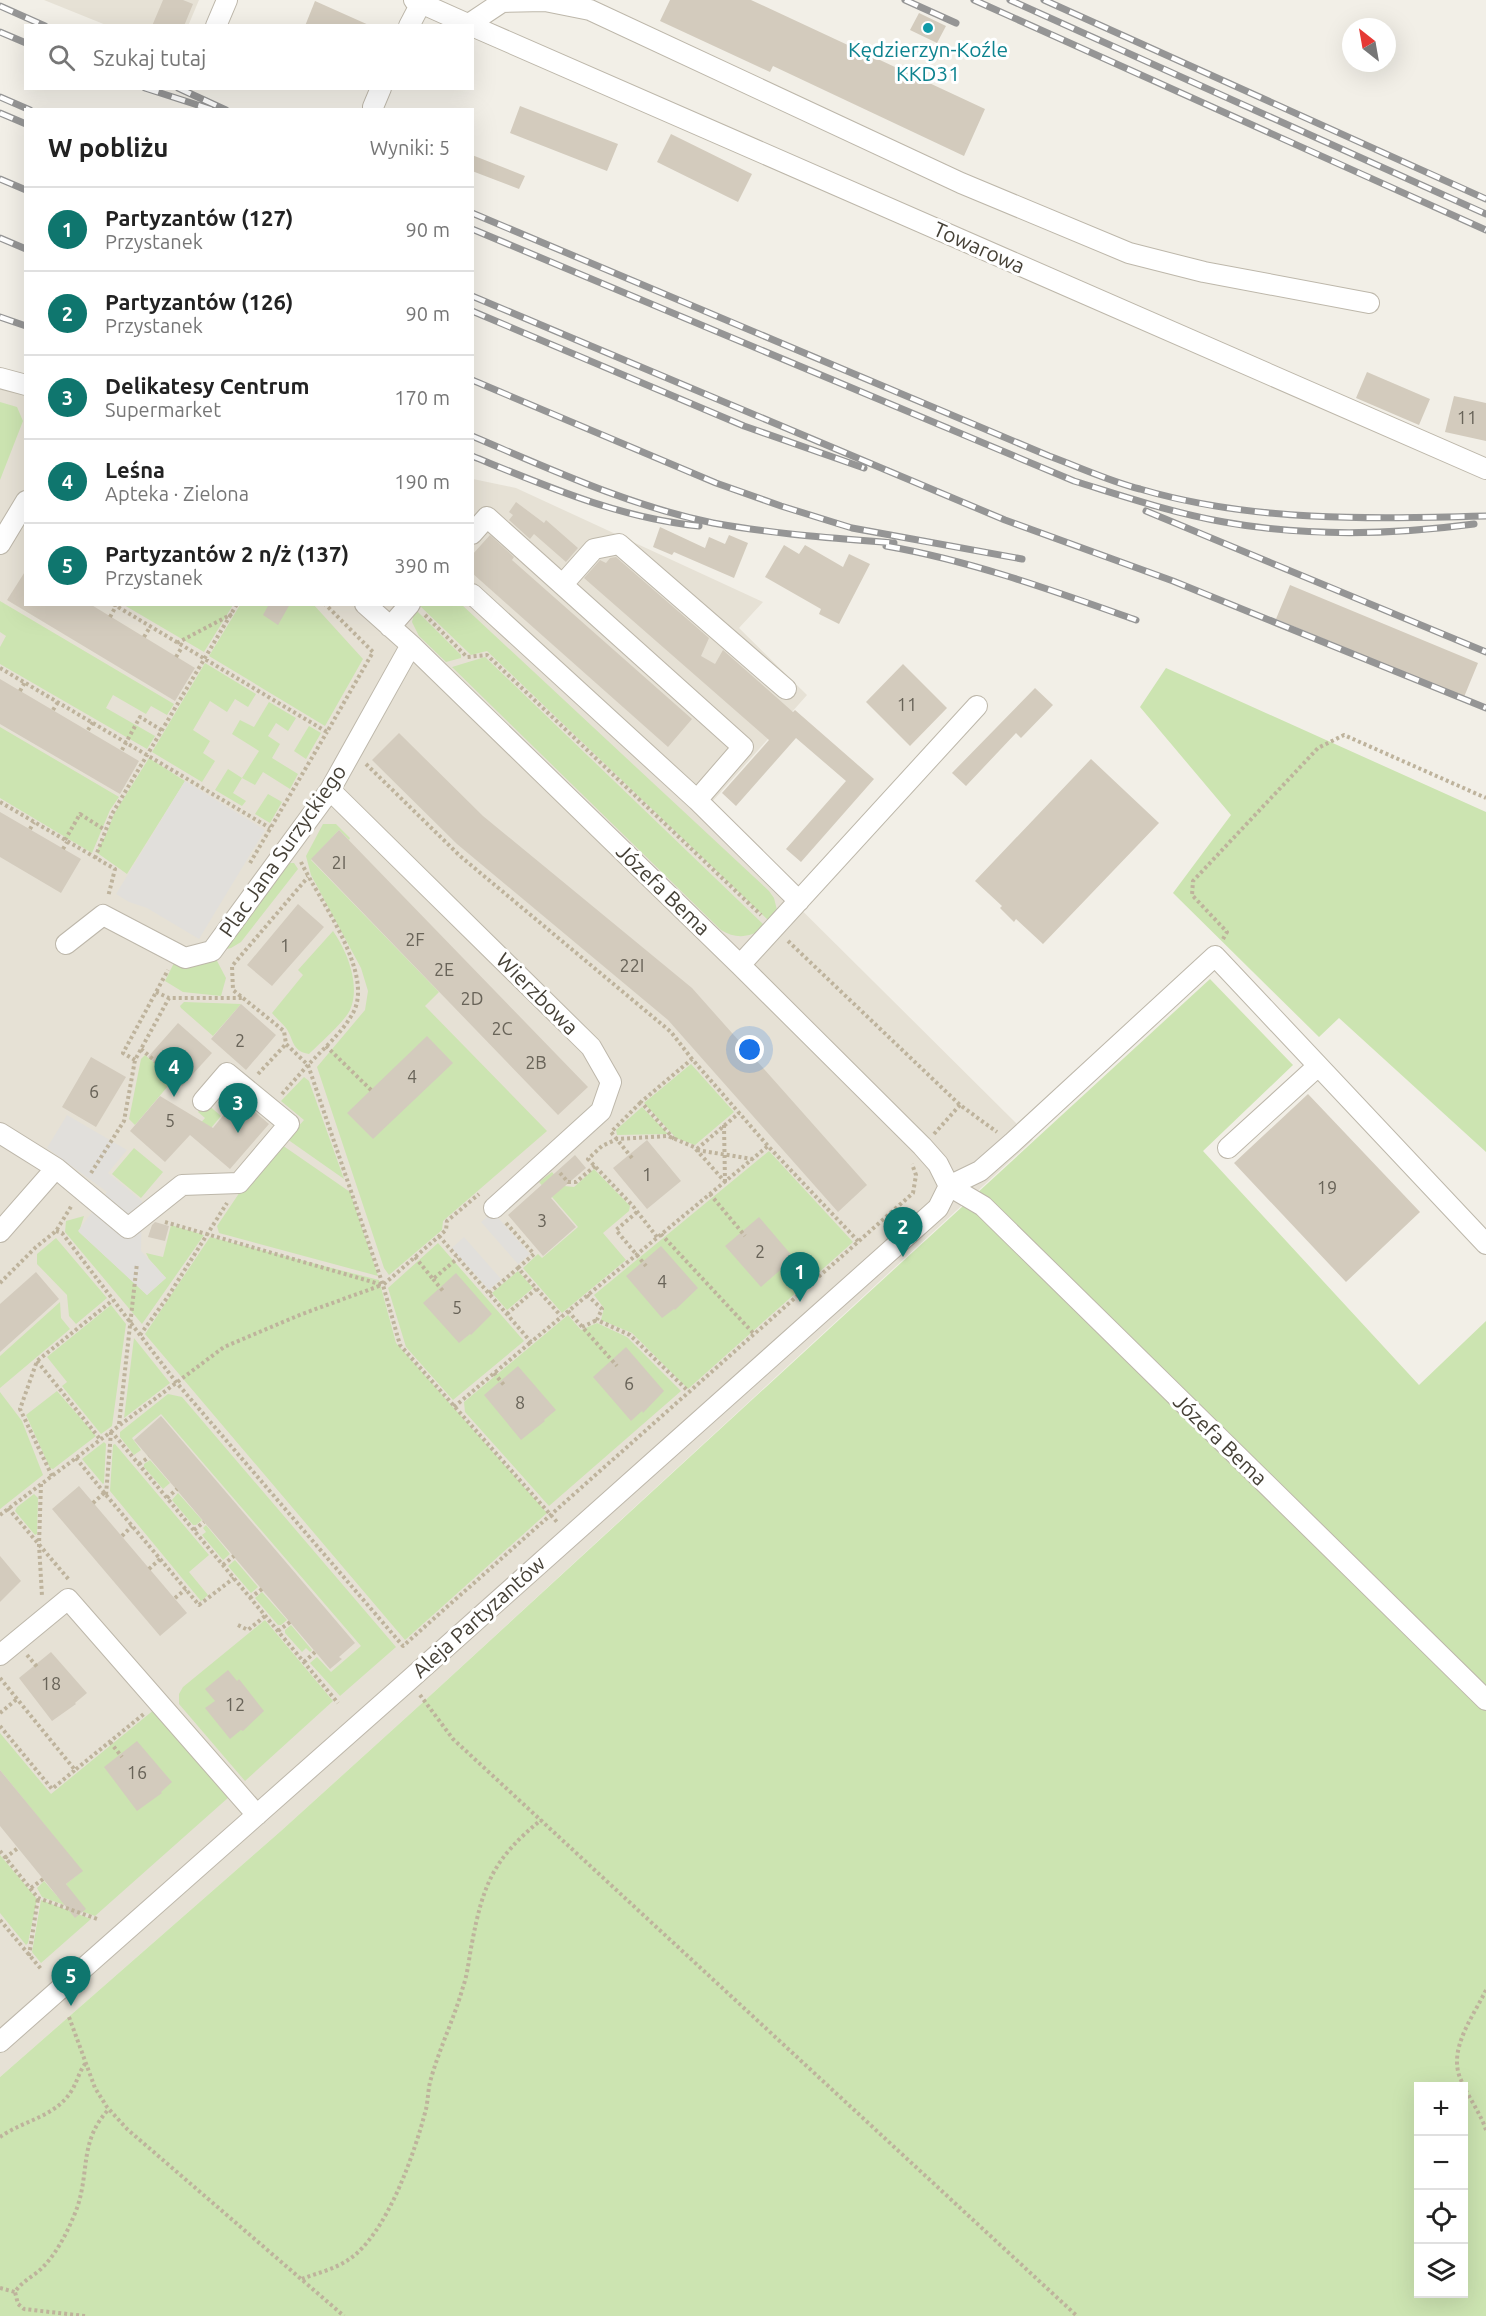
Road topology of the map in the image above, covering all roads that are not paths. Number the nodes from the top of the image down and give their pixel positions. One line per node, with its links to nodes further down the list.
1 (227, 0): 3 (street)
2 (418, 2): 4 (street); 5 (street, Towarowa)
3 (217, 24)
4 (410, 24)
5 (469, 24)
6 (472, 24): 10 (street)
7 (474, 26): 13 (street, Towarowa)
8 (380, 90): 9 (street)
9 (373, 107)
10 (1369, 303)
11 (0, 378): 12 (street)
12 (24, 384)
13 (1486, 470)
14 (24, 504): 16 (street)
15 (474, 532): 17 (street)
16 (0, 544)
17 (563, 584): 23 (street); 26 (street)
18 (474, 596): 26 (street)
19 (367, 606): 21 (street, Józefa Bema)
20 (413, 606): 21 (street)
21 (390, 627): 22 (street, Józefa Bema)
22 (411, 645): 25 (street, Plac Jana Surzyckiego); 29 (street, Józefa Bema)
23 (786, 688)
24 (977, 706): 27 (street)
25 (330, 790): 28 (street, Plac Jana Surzyckiego); 36 (street, Wierzbowa)
26 (697, 800): 27 (street)
27 (799, 901): 29 (street)
28 (66, 944)
29 (740, 965): 35 (street, Józefa Bema)
30 (1318, 1066): 33 (street); 35 (street); 38 (street)
31 (203, 1101): 34 (street)
32 (0, 1132): 34 (street)
33 (1228, 1148)
34 (56, 1168): 37 (street)
35 (949, 1186): 40 (street, Józefa Bema); 41 (street, Aleja Partyzantów)
36 (497, 1212)
37 (0, 1232)
38 (1486, 1244)
39 (0, 1655): 41 (street)
40 (1486, 1700)
41 (257, 1815): 42 (street, Aleja Partyzantów)
42 (0, 2042)

